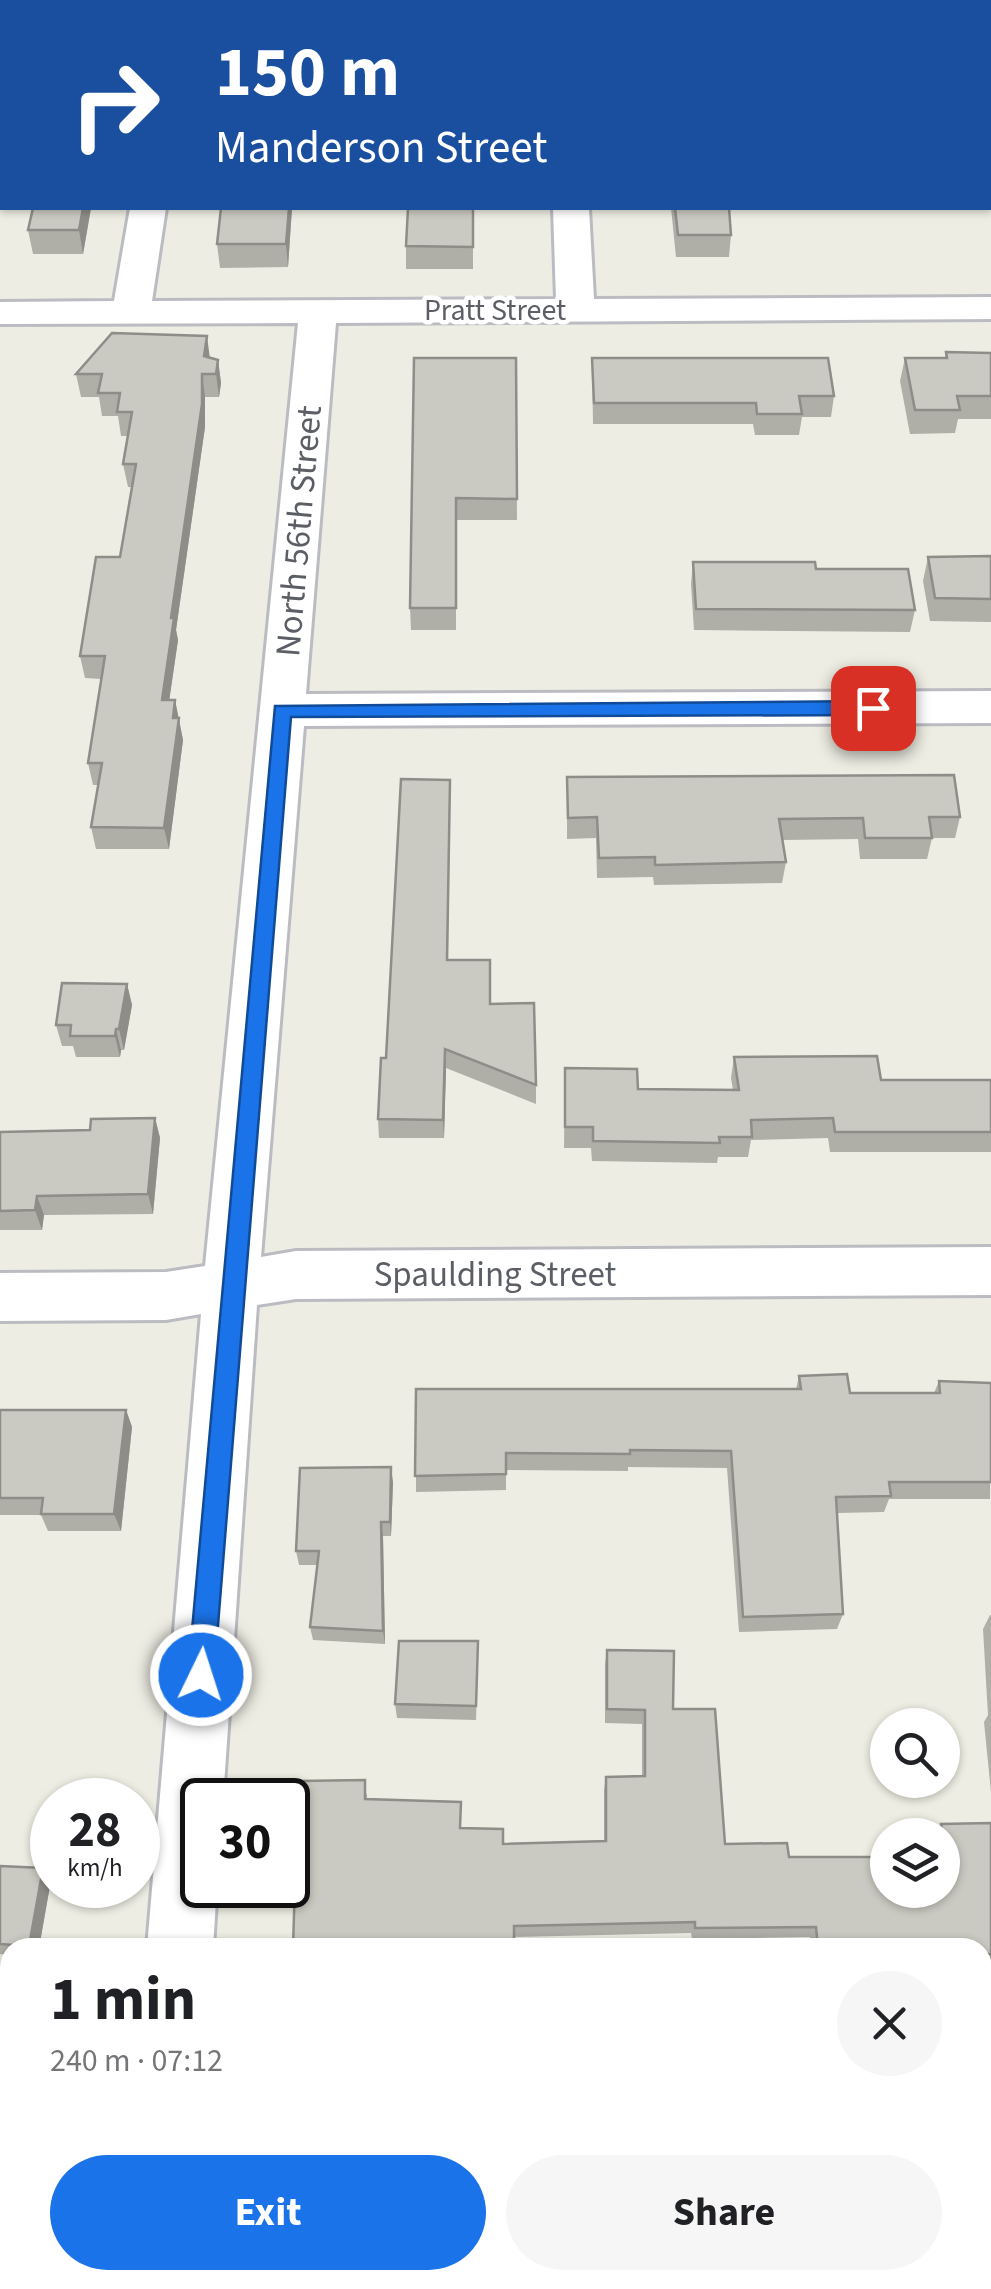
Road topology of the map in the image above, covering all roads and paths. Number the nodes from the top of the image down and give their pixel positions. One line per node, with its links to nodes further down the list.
1 (148, 210): 6 (street)
2 (572, 210): 4 (street)
3 (991, 308): 4 (street, Pratt Street)
4 (575, 310): 5 (street, Pratt Street)
5 (318, 311): 6 (street, Pratt Street); 9 (street, North 56th Street)
6 (131, 312): 7 (street, Pratt Street)
7 (0, 313)
8 (991, 707): 9 (street)
9 (282, 710): 11 (street, North 56th Street)
10 (991, 1270): 11 (street, Spaulding Street)
11 (231, 1285): 12 (street, Spaulding Street); 13 (street, North 56th Street)
12 (0, 1298)
13 (181, 1938)

